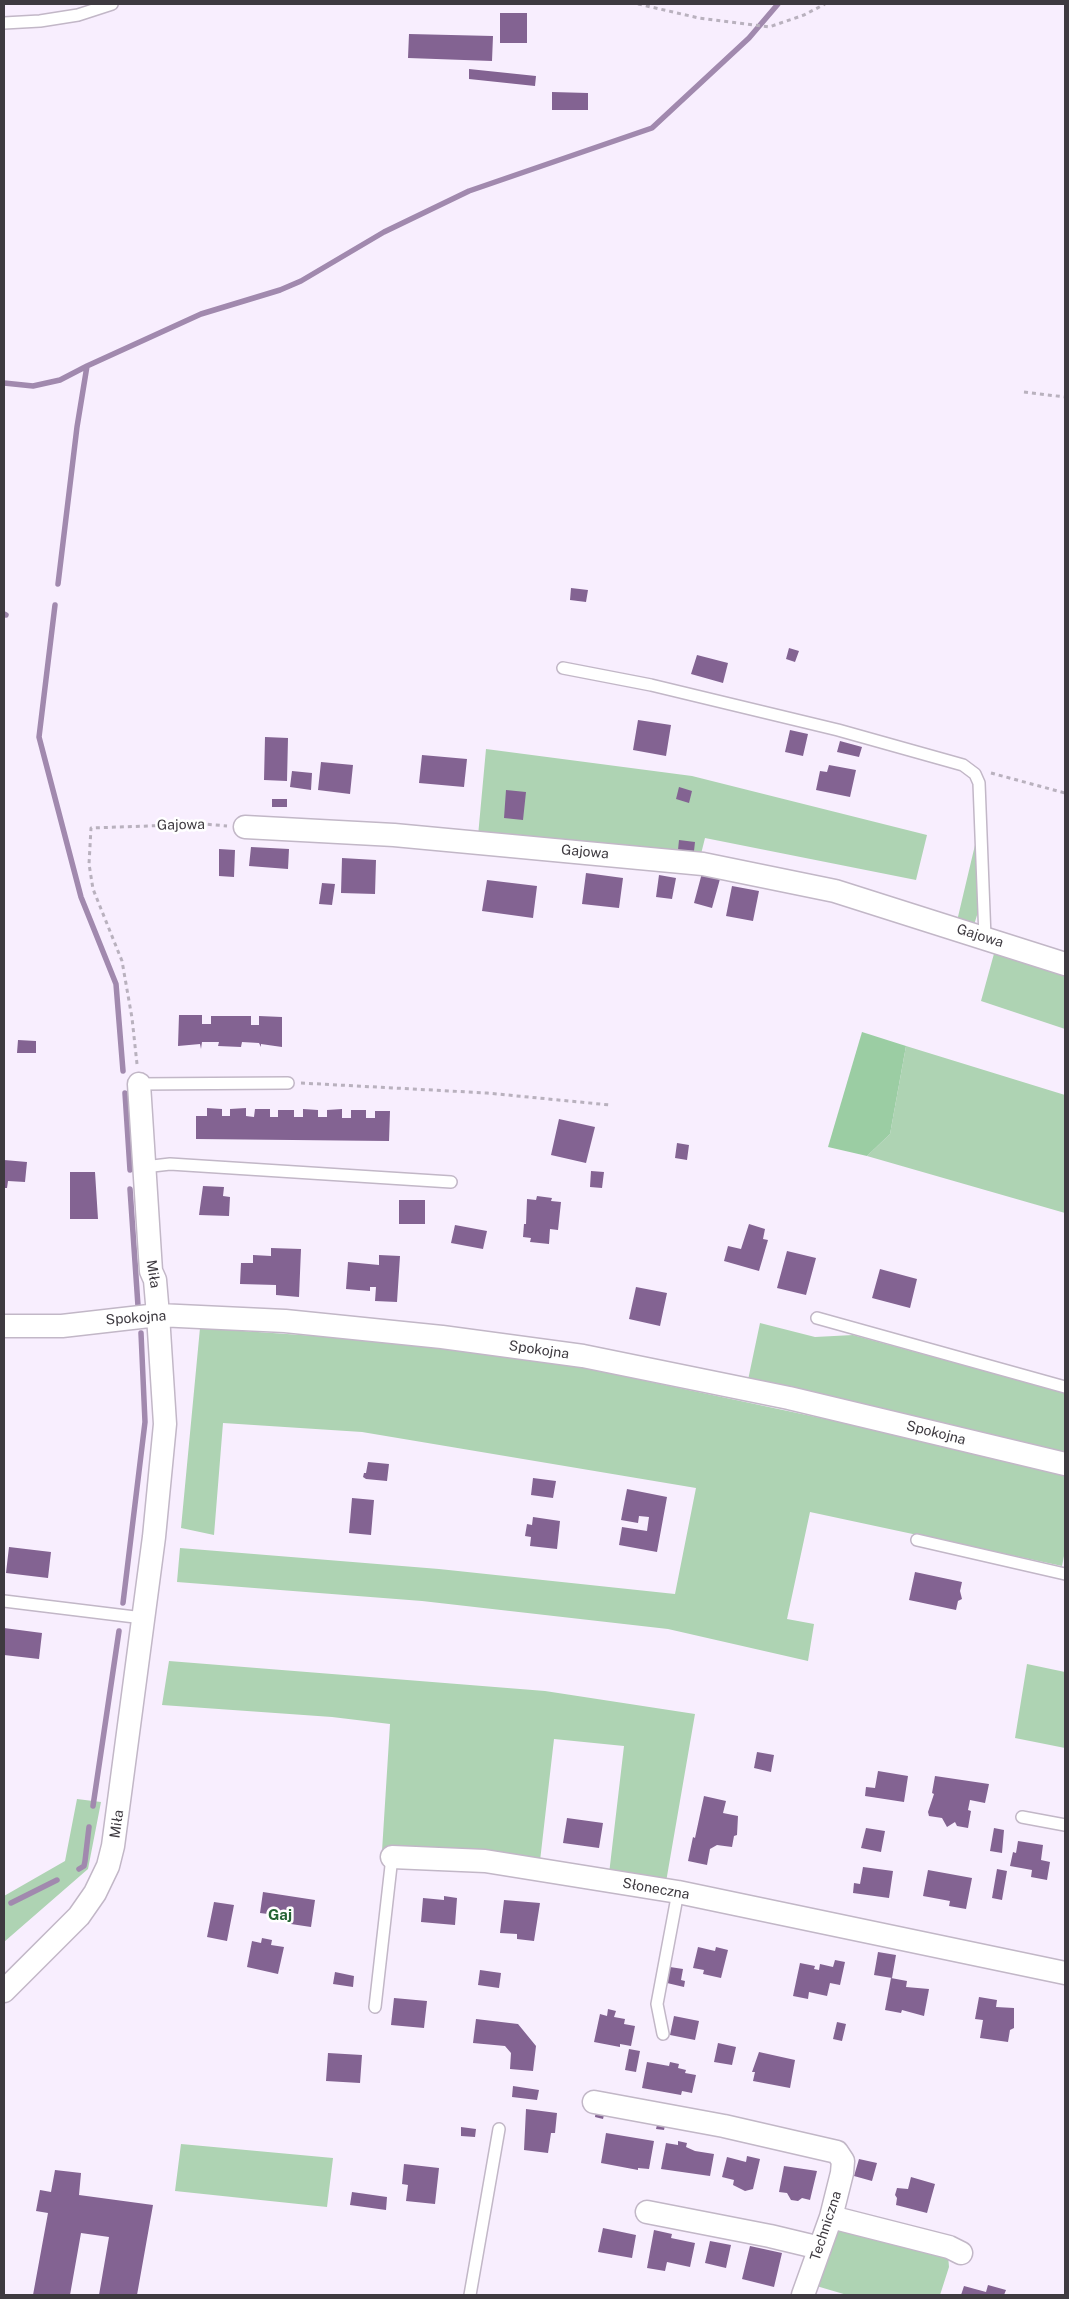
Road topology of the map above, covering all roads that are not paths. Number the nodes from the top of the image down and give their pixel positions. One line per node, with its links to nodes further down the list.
1 (112, 4): 2 (lane)
2 (4, 23)
3 (564, 668): 5 (lane)
4 (245, 827): 5 (street, Gajowa)
5 (985, 938): 6 (street, Gajowa)
6 (1065, 964)
7 (288, 1083): 8 (lane)
8 (139, 1084): 9 (street, Miła)
9 (144, 1167): 10 (lane); 11 (street, Miła)
10 (451, 1182)
11 (158, 1315): 13 (street, Spokojna); 15 (street, Spokojna); 19 (street, Miła)
12 (817, 1318): 14 (lane)
13 (4, 1326)
14 (1065, 1387)
15 (1065, 1464)
16 (917, 1540): 17 (lane)
17 (1065, 1574)
18 (4, 1601): 19 (lane)
19 (144, 1618): 25 (street, Miła)
20 (1022, 1817): 21 (lane)
21 (1065, 1825)
22 (392, 1857): 23 (street, Słoneczna); 26 (lane, Słoneczna)
23 (678, 1892): 24 (street, Słoneczna); 27 (lane)
24 (1065, 1973)
25 (4, 1991)
26 (375, 2007)
27 (663, 2034)
28 (594, 2102): 31 (street, Techniczna)
29 (498, 2129): 34 (lane)
30 (647, 2212): 32 (street)
31 (831, 2217): 32 (street, Techniczna); 33 (street)
32 (820, 2248): 35 (street, Techniczna)
33 (961, 2253)
34 (470, 2295)
35 (803, 2295)

